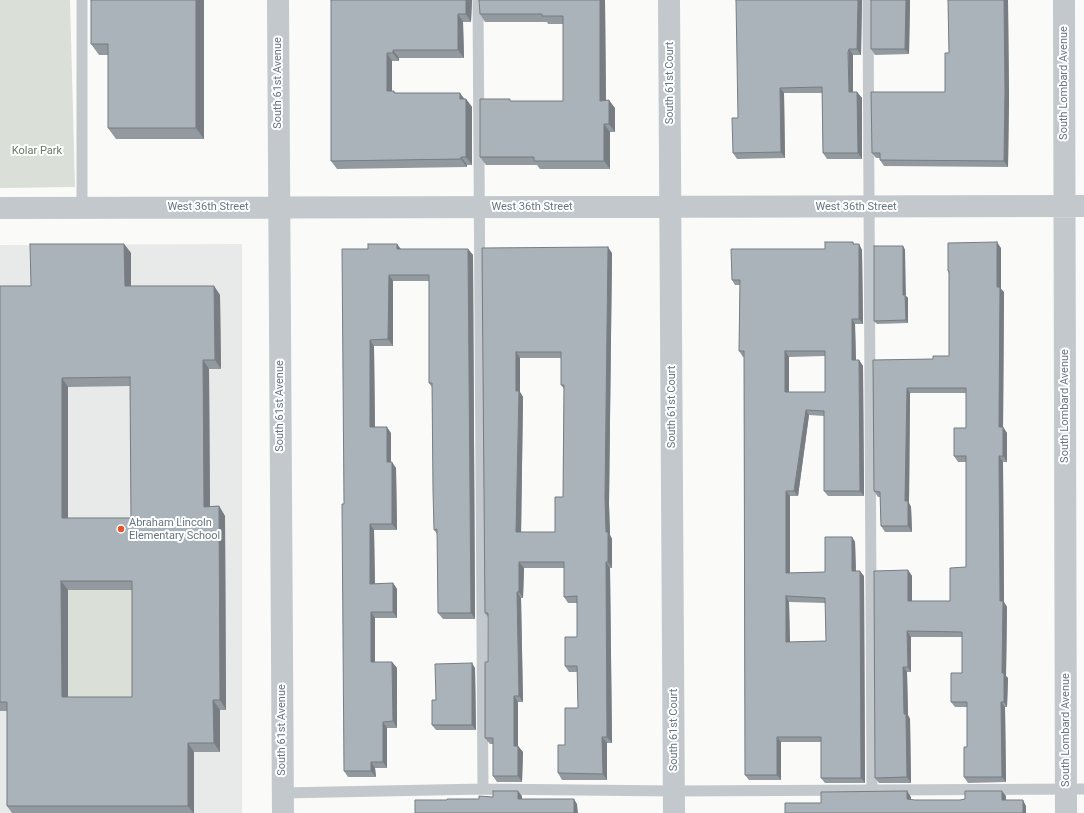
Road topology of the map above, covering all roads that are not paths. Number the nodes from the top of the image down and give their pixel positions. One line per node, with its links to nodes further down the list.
1 (82, 0): 12 (lane)
2 (278, 0): 13 (street, South 61st Avenue)
3 (478, 0): 8 (lane)
4 (669, 0): 9 (street, South 61st Court)
5 (868, 0): 10 (lane)
6 (1064, 0): 7 (street, South Lombard Avenue)
7 (1074, 206): 10 (street, West 36th Street); 15 (street, South Lombard Avenue)
8 (479, 207): 9 (street, West 36th Street); 13 (street, West 36th Street); 14 (lane)
9 (670, 207): 10 (street, West 36th Street); 17 (street, South 61st Court)
10 (869, 207): 16 (lane)
11 (0, 208): 12 (street, West 36th Street)
12 (82, 208): 13 (street, West 36th Street)
13 (279, 208): 18 (street, South 61st Avenue)
14 (483, 789): 17 (lane); 18 (lane)
15 (1075, 789): 16 (lane); 20 (street, South Lombard Avenue)
16 (872, 790): 17 (lane)
17 (674, 791): 19 (street, South 61st Court)
18 (282, 803)
19 (674, 813)
20 (1066, 813)

